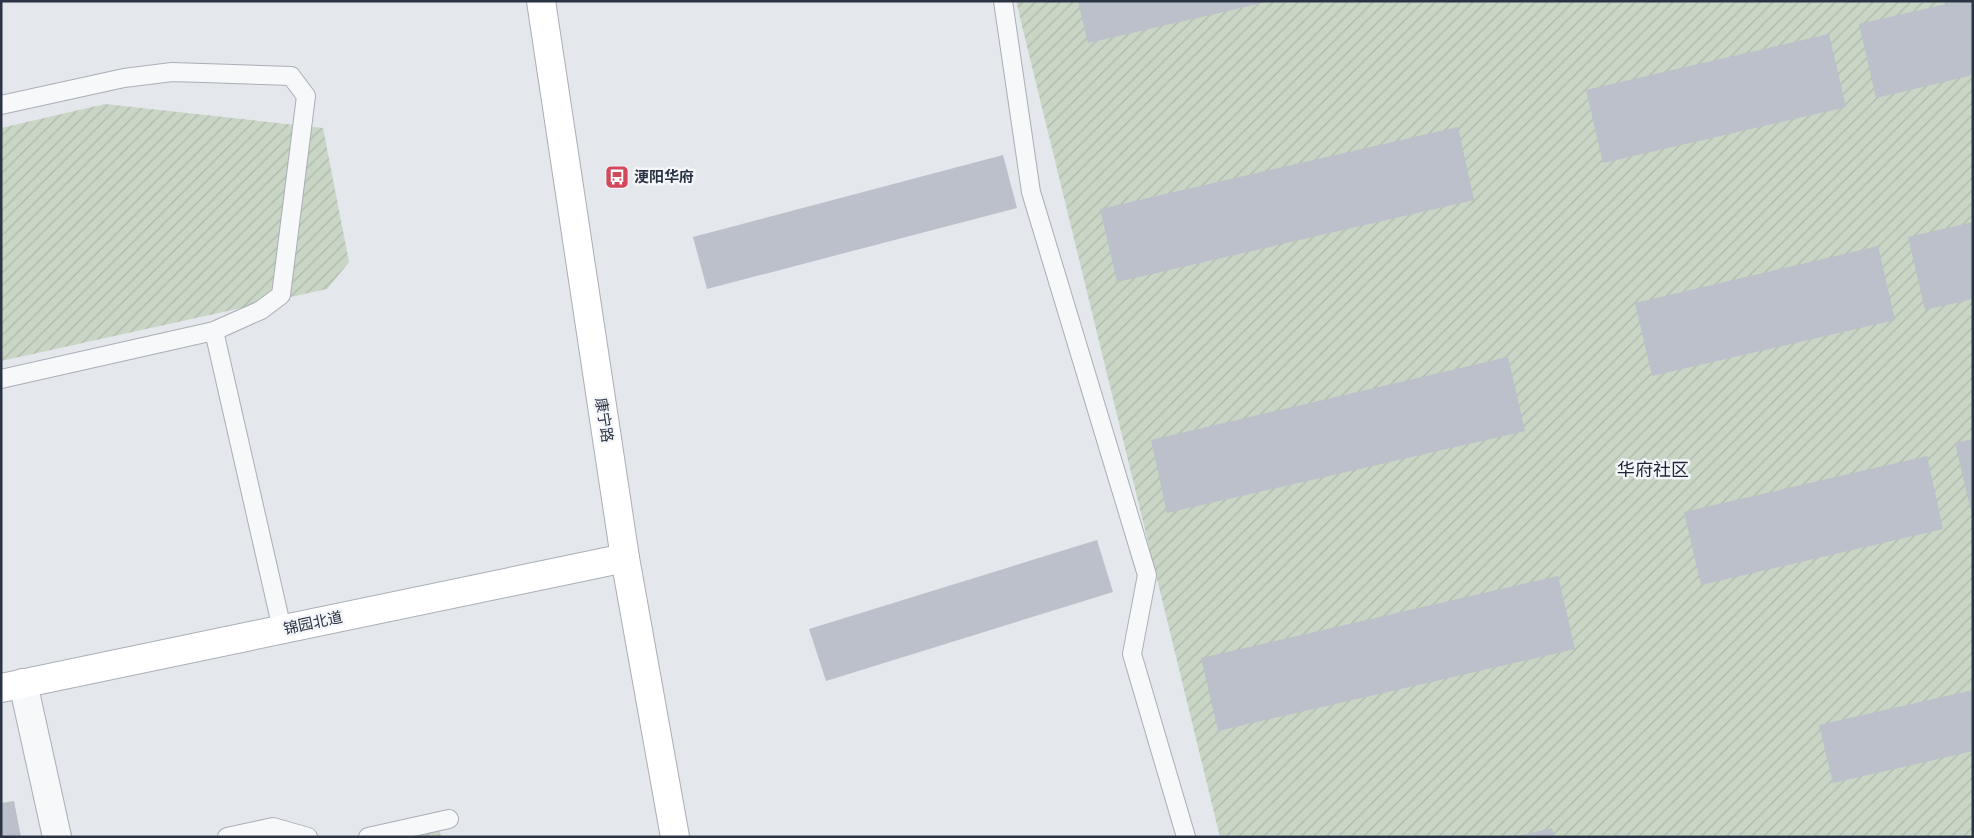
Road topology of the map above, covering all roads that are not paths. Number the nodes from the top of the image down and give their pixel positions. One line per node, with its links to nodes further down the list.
1 (542, 1): 6 (main road, 康宁路)
2 (1003, 1): 15 (lane)
3 (1, 105): 4 (lane)
4 (214, 331): 5 (lane); 7 (lane)
5 (1, 379)
6 (625, 558): 7 (main road, 锦园北道); 14 (main road, 康宁路)
7 (282, 629): 8 (main road, 锦园北道)
8 (12, 685): 10 (street)
9 (449, 820): 13 (lane)
10 (57, 837)
11 (227, 837): 12 (lane)
12 (308, 837)
13 (368, 837)
14 (675, 837)
15 (1186, 837)

